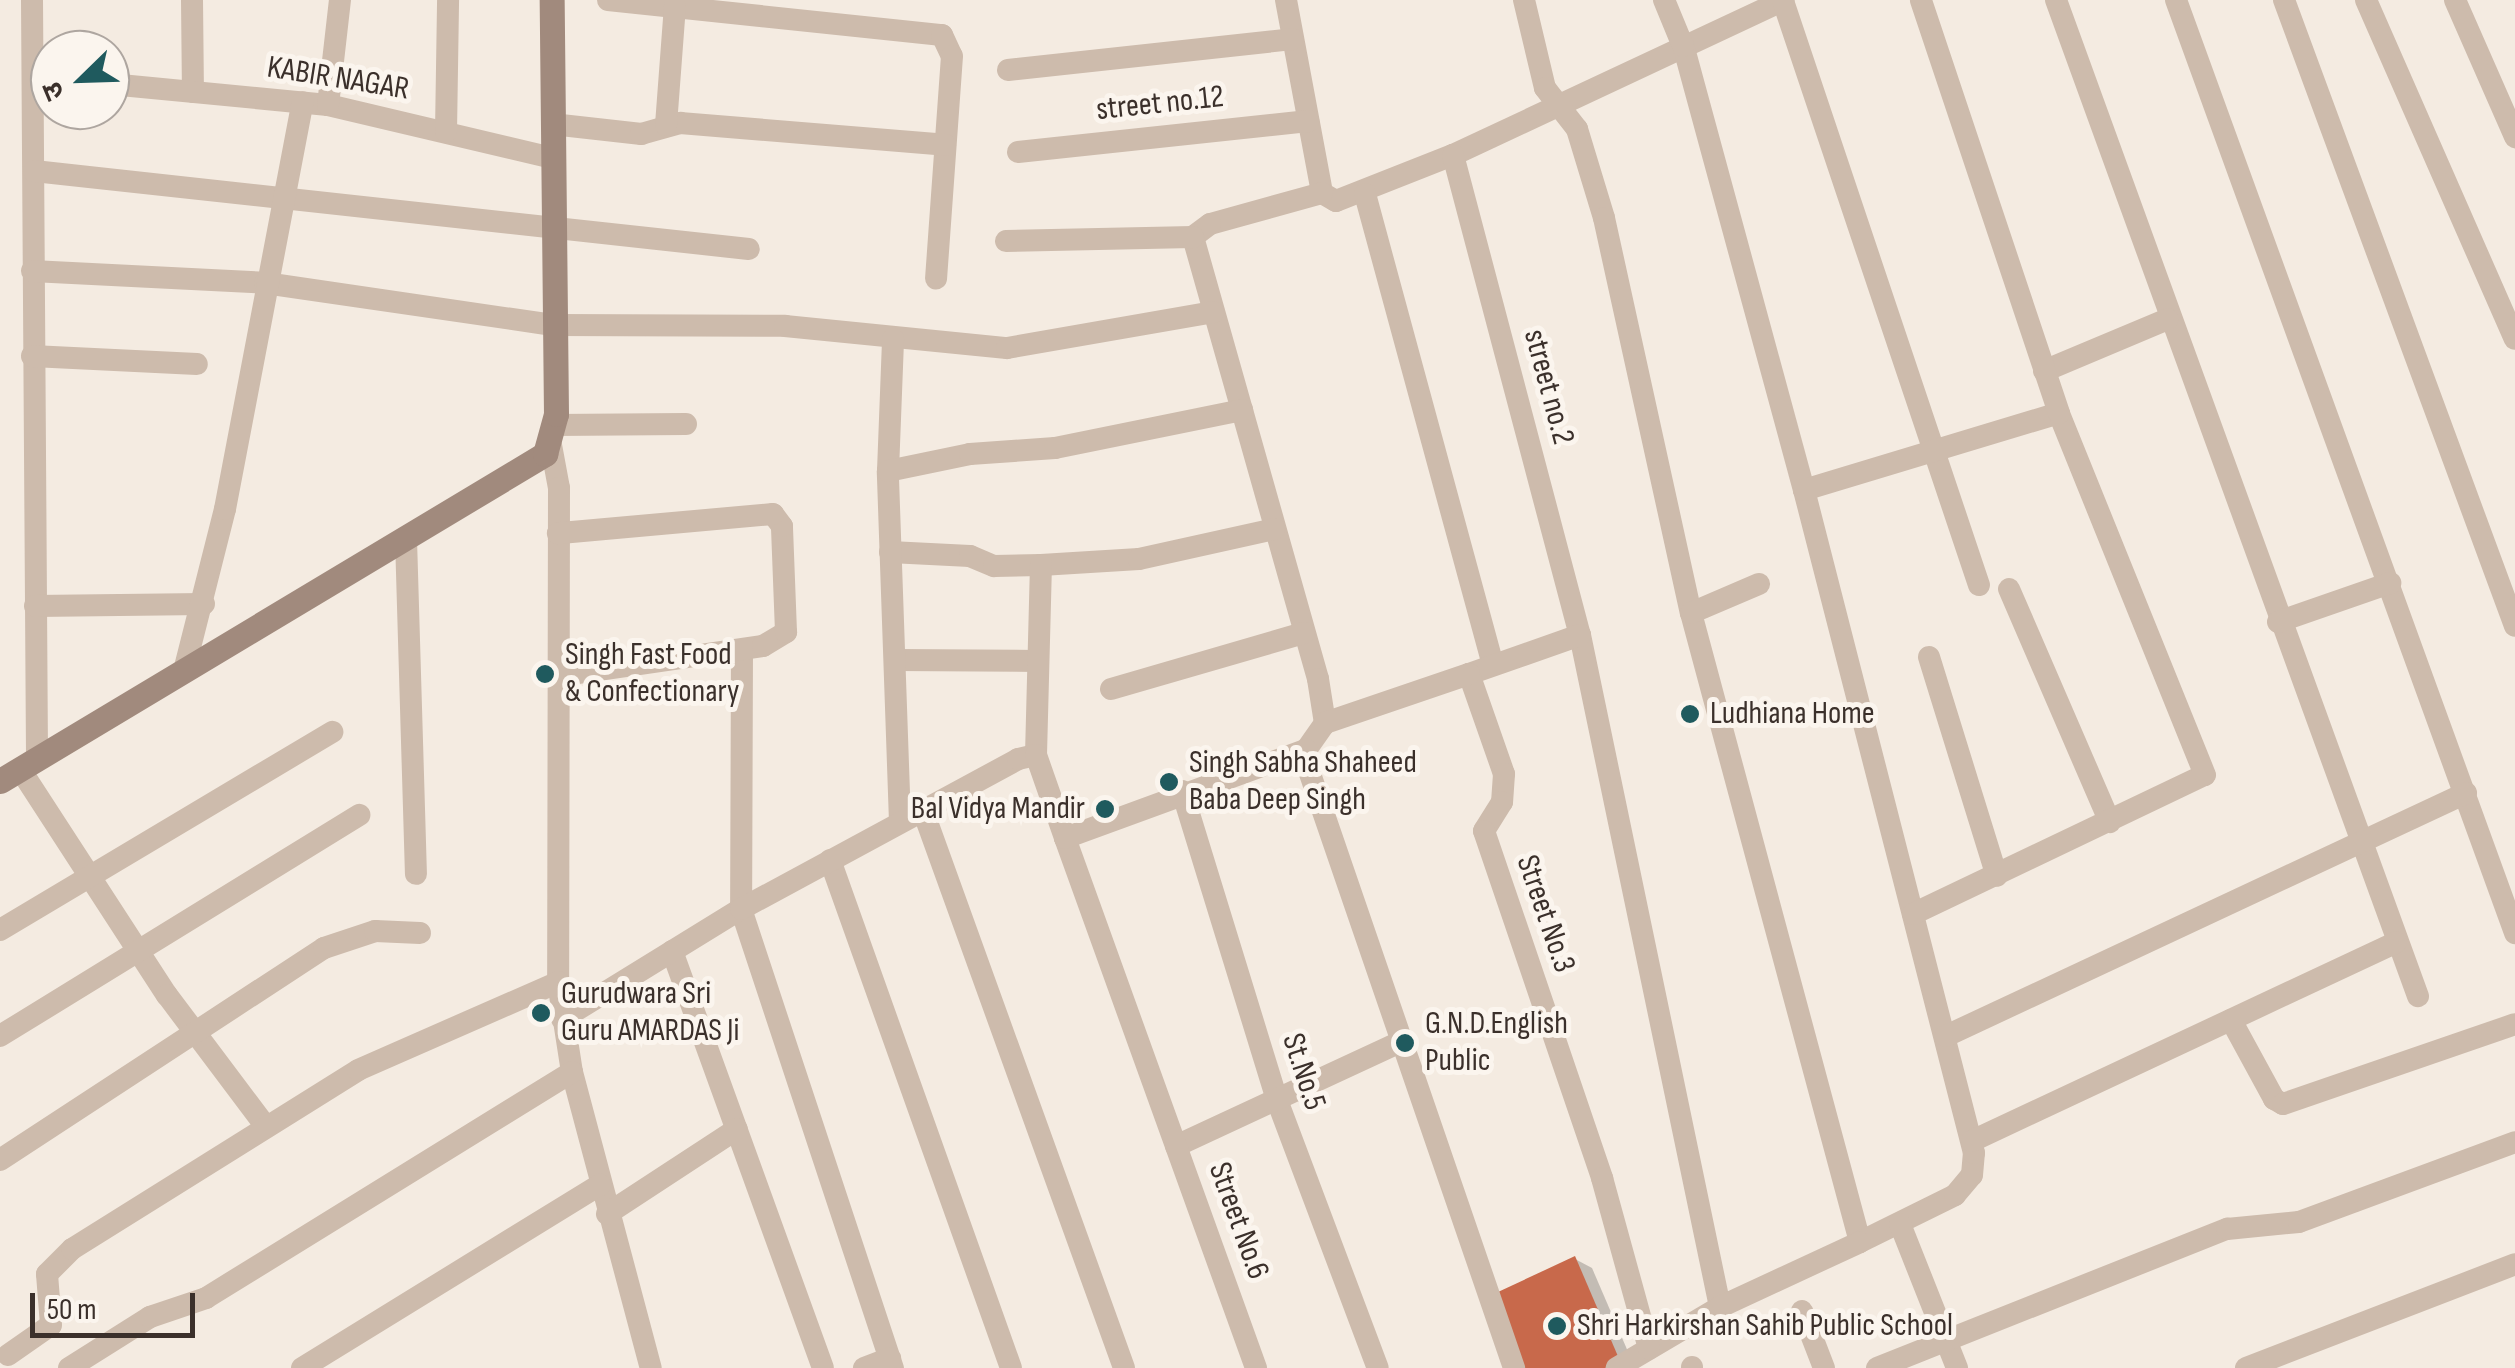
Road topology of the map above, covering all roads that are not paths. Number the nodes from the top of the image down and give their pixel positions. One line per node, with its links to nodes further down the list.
1 (32, 0): 18 (street)
2 (192, 0): 23 (street)
3 (340, 0): 26 (street)
4 (448, 0): 31 (street)
5 (552, 0): 28 (street)
6 (608, 0): 17 (street)
7 (1286, 0): 19 (street)
8 (1524, 0): 25 (street)
9 (1664, 0): 20 (street)
10 (1784, 0): 20 (street); 60 (street)
11 (1921, 0): 55 (street)
12 (2056, 0): 49 (street)
13 (2176, 0): 68 (street)
14 (2284, 0): 76 (street)
15 (2366, 0): 52 (street)
16 (2455, 0): 32 (street)
17 (675, 6): 29 (street); 33 (street)
18 (36, 30)
19 (1292, 39): 21 (street); 27 (street)
20 (1683, 46): 25 (street); 62 (street)
21 (1008, 70)
22 (130, 86): 23 (street, KABIR NAGAR)
23 (193, 92): 24 (street, KABIR NAGAR)
24 (303, 102): 26 (street, KABIR NAGAR); 40 (street)
25 (1559, 103): 35 (street); 74 (street)
26 (328, 105): 31 (street, KABIR NAGAR)
27 (1308, 121): 34 (street, street no.12); 38 (street)
28 (552, 124): 29 (street); 36 (street)
29 (666, 125): 33 (street)
30 (38, 130): 37 (street)
31 (446, 132): 36 (street, KABIR NAGAR)
32 (2515, 137)
33 (945, 145): 46 (street)
34 (1018, 152)
35 (1453, 155): 39 (street); 78 (street, street no.2)
36 (552, 158): 41 (street)
37 (34, 171): 40 (street); 45 (street)
38 (1322, 193): 39 (street); 42 (street)
39 (1365, 194): 83 (street)
40 (288, 196): 41 (street); 47 (street)
41 (553, 228): 44 (street); 50 (street)
42 (1193, 237): 43 (street); 48 (street)
43 (1006, 241)
44 (749, 249)
45 (32, 272): 47 (street); 53 (street)
46 (936, 278)
47 (266, 284): 50 (street); 72 (street)
48 (1214, 312): 51 (street); 56 (street)
49 (2168, 319): 55 (street); 75 (street)
50 (553, 325): 51 (street); 59 (street)
51 (893, 339): 61 (street)
52 (2515, 339)
53 (32, 356): 54 (street); 73 (street)
54 (196, 364)
55 (2044, 370): 57 (street)
56 (1242, 410): 61 (street); 63 (street)
57 (2058, 413): 60 (street); 98 (street)
58 (686, 424): 59 (street)
59 (552, 435): 64 (street); 65 (street)
60 (1931, 452): 62 (street); 70 (street)
61 (888, 471): 66 (street)
62 (1804, 490): 106 (street)
63 (1274, 529): 67 (street); 77 (street)
64 (558, 533): 79 (street); 86 (street)
65 (406, 539): 84 (street); 102 (street)
66 (890, 552): 67 (street); 81 (street)
67 (1041, 565): 82 (street)
68 (2390, 583): 75 (street); 94 (street)
69 (1758, 584): 74 (street)
70 (1979, 585)
71 (2009, 589): 98 (street)
72 (204, 604): 73 (street); 84 (street)
73 (35, 606): 92 (street)
74 (1691, 612): 133 (street)
75 (2278, 622): 100 (street)
76 (2515, 626)
77 (1304, 632): 87 (street); 88 (street)
78 (1580, 635): 83 (street); 135 (street, street no.2)
79 (742, 650): 86 (street); 105 (street)
80 (1929, 656): 104 (street)
81 (896, 660): 82 (street); 97 (street)
82 (1038, 661): 91 (street)
83 (1494, 664): 85 (street)
84 (184, 671): 92 (street)
85 (1469, 674): 88 (street); 138 (street, Street No.3)
86 (558, 676): 113 (street)
87 (1111, 689)
88 (1325, 723): 90 (street)
89 (332, 732): 103 (street)
90 (1306, 750): 93 (street); 121 (street)
91 (1036, 754): 95 (street); 99 (street, Street No.6)
92 (19, 770): 103 (street)
93 (1182, 791): 99 (street); 123 (street, St.No.5)
94 (2466, 793): 100 (street); 109 (street)
95 (922, 808): 97 (street); 147 (street)
96 (359, 816): 111 (street)
97 (900, 822): 101 (street)
98 (2110, 822): 104 (street)
99 (1065, 838): 128 (street, Street No.6)
100 (2360, 839): 110 (street); 120 (street)
101 (830, 860): 105 (street); 146 (street)
102 (416, 874)
103 (87, 876): 107 (street); 111 (street)
104 (1997, 876): 106 (street)
105 (741, 910): 112 (street); 140 (street)
106 (1913, 914): 120 (street)
107 (0, 930)
108 (420, 933): 118 (street)
109 (2515, 933)
110 (2396, 942): 114 (street); 116 (street)
111 (138, 951): 118 (street); 119 (street)
112 (672, 951): 115 (street); 125 (street)
113 (558, 982): 115 (street); 124 (street)
114 (2418, 996)
115 (562, 1018): 122 (street)
116 (2231, 1020): 117 (street); 126 (street)
117 (2515, 1024)
118 (196, 1031): 124 (street); 129 (street)
119 (0, 1036)
120 (1946, 1036): 126 (street)
121 (1402, 1040): 123 (street); 150 (street)
122 (572, 1072): 130 (street); 141 (street)
123 (1277, 1100): 128 (street); 149 (street, St.No.5)
124 (266, 1127): 139 (street)
125 (737, 1129): 131 (street); 144 (street)
126 (1972, 1141): 132 (street)
127 (2515, 1142): 137 (street)
128 (1176, 1146): 148 (street, Street No.6)
129 (0, 1160)
130 (600, 1185): 131 (street); 142 (street)
131 (607, 1214): 143 (street)
132 (1900, 1224): 133 (street); 137 (street)
133 (1860, 1242): 135 (street)
134 (2515, 1264): 155 (street)
135 (1720, 1307): 138 (street)
136 (1802, 1312): 152 (street)
137 (1947, 1340): 153 (street); 154 (street)
138 (1649, 1349): 151 (street)
139 (10, 1358)
140 (892, 1363): 145 (street)
141 (68, 1368)
142 (302, 1368)
143 (652, 1368)
144 (824, 1368)
145 (864, 1368)
146 (1011, 1368)
147 (1124, 1368)
148 (1256, 1368)
149 (1378, 1368)
150 (1514, 1368)
151 (1617, 1368)
152 (1824, 1368)
153 (1877, 1368)
154 (1957, 1368)
155 (2246, 1368)

